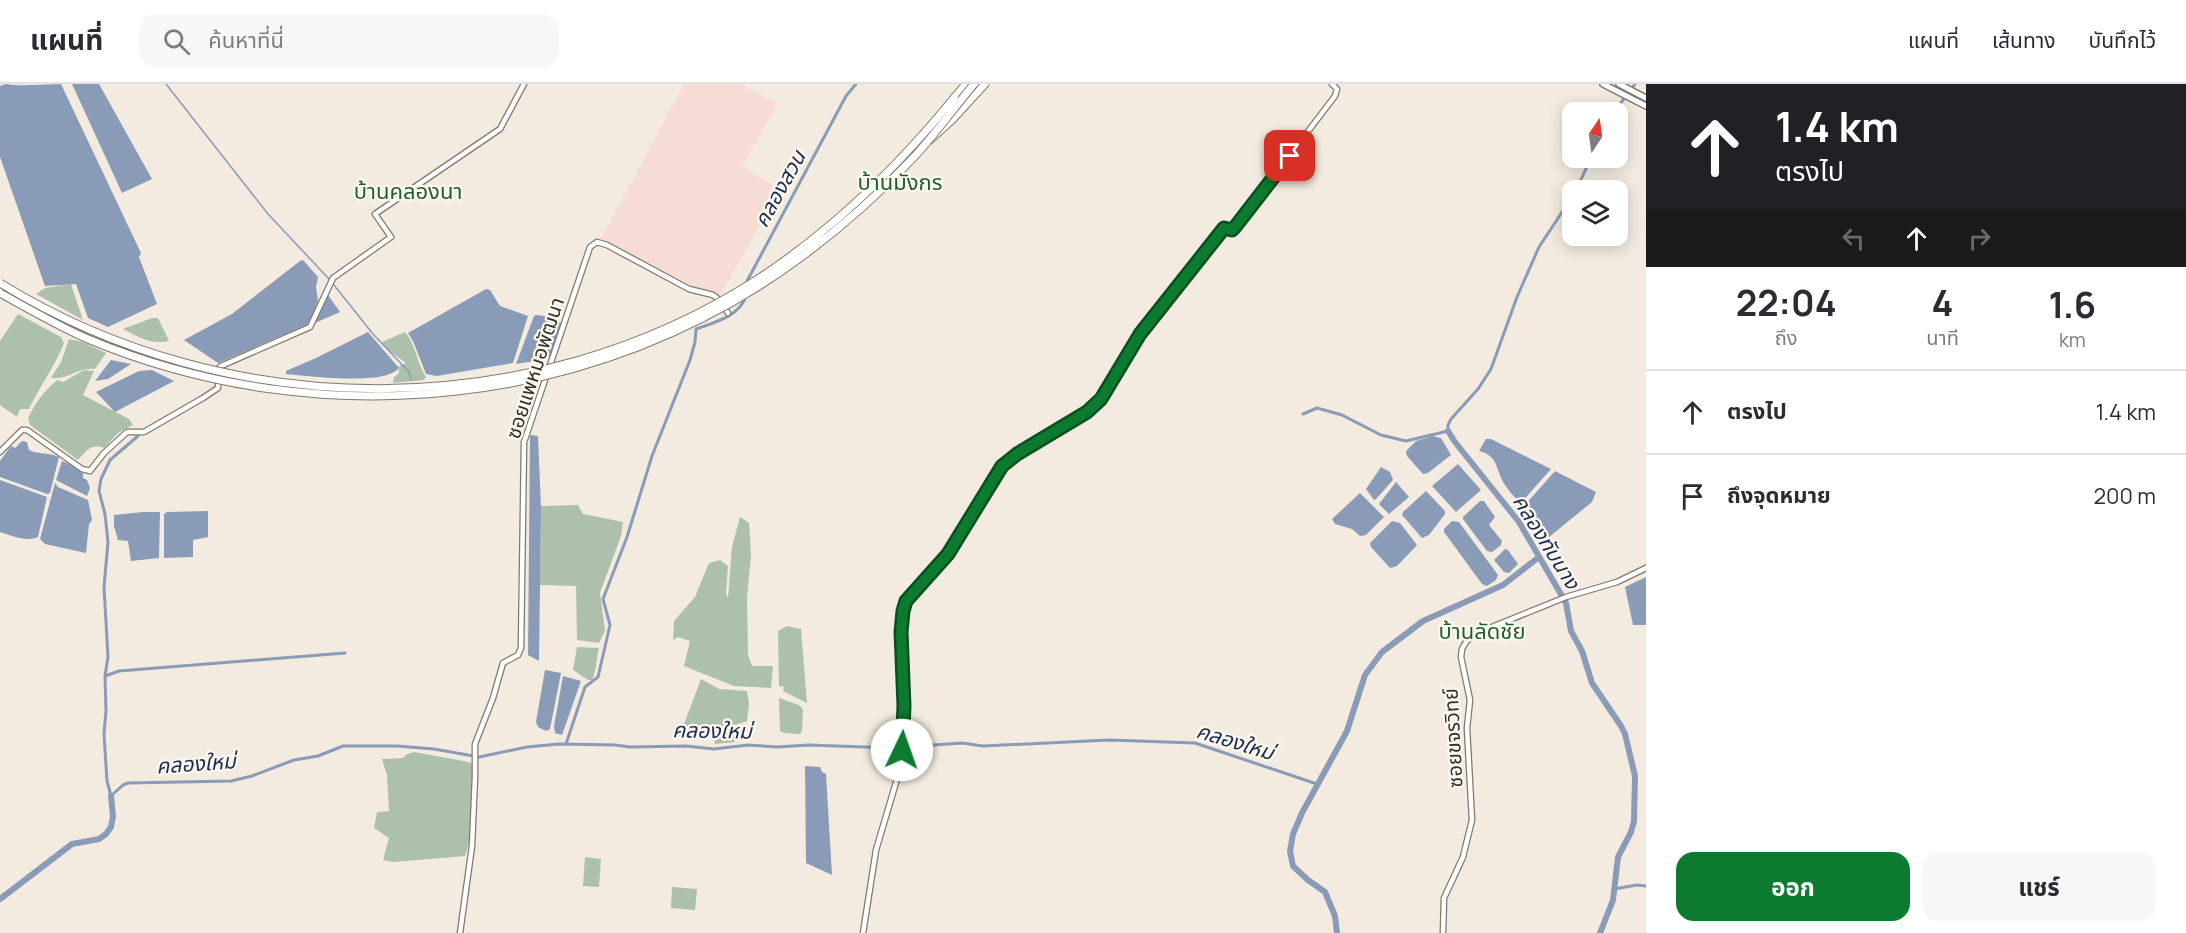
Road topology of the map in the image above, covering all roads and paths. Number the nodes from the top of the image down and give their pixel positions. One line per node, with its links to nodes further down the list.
1 (524, 84): 14 (street)
2 (966, 84): 11 (highway, bridge)
3 (974, 84): 10 (highway, bridge)
4 (985, 84): 10 (highway, bridge)
5 (1332, 84): 17 (street)
6 (1603, 84): 9 (main road)
7 (1619, 84): 8 (main road)
8 (1646, 98)
9 (1646, 106)
10 (925, 144): 12 (highway, bridge)
11 (0, 283)
12 (0, 293)
13 (728, 313): 16 (street, ซอยแพหมอพัฒนา)
14 (0, 452)
15 (1646, 568): 18 (street, ซอยขจรวิทย์)
16 (460, 933)
17 (863, 933)
18 (1443, 933)

